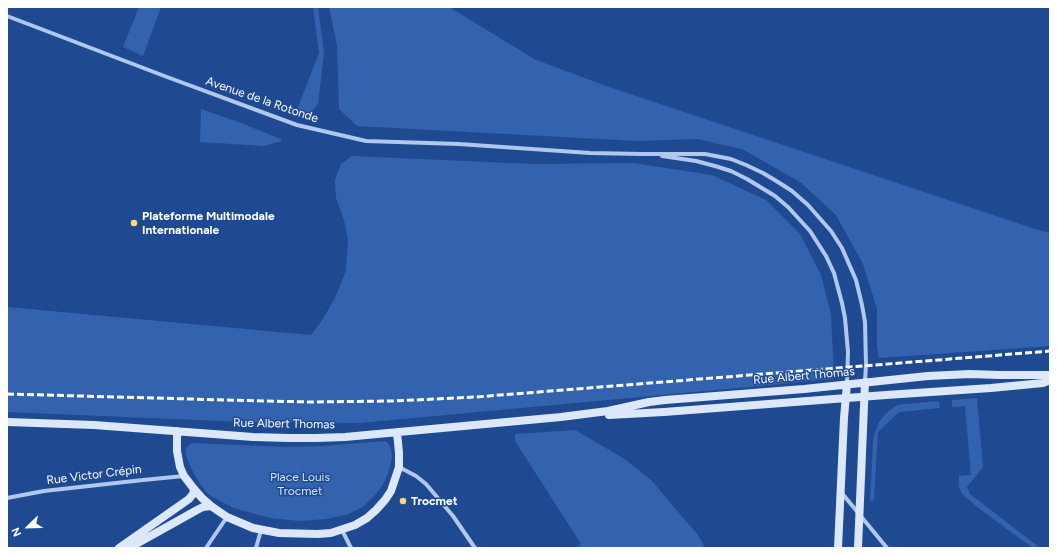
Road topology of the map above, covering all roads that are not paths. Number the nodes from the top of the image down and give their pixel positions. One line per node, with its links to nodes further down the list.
1 (7, 16): 2 (street, Avenue de la Rotonde)
2 (642, 154): 5 (street, Avenue de la Rotonde); 6 (street, Avenue de la Rotonde)
3 (1050, 375): 5 (street, Rue Albert Thomas)
4 (1050, 380): 7 (street, Rue Albert Thomas)
5 (865, 382): 6 (street, Rue Albert Thomas); 7 (street)
6 (847, 384): 8 (street); 9 (street, Rue Albert Thomas)
7 (865, 396): 8 (street, Rue Albert Thomas); 19 (street)
8 (846, 398): 9 (street, Rue Albert Thomas); 16 (street)
9 (561, 417): 12 (street, Rue Albert Thomas)
10 (7, 422): 11 (street, Rue Albert Thomas)
11 (177, 431): 12 (street, Rue Albert Thomas); 14 (street)
12 (397, 432): 13 (street)
13 (399, 467): 22 (street); 28 (street)
14 (184, 476): 15 (street); 17 (street, Rue Victor Crépin)
15 (194, 489): 18 (street); 23 (street)
16 (841, 491): 19 (street); 29 (street)
17 (7, 498)
18 (211, 506): 20 (street); 24 (street)
19 (860, 514): 30 (street); 31 (street)
20 (227, 517): 21 (street); 25 (street)
21 (261, 530): 22 (street); 26 (street)
22 (342, 530): 27 (street)
23 (119, 548)
24 (129, 548)
25 (206, 548)
26 (256, 548)
27 (351, 548)
28 (475, 548)
29 (838, 548)
30 (858, 548)
31 (887, 548)

